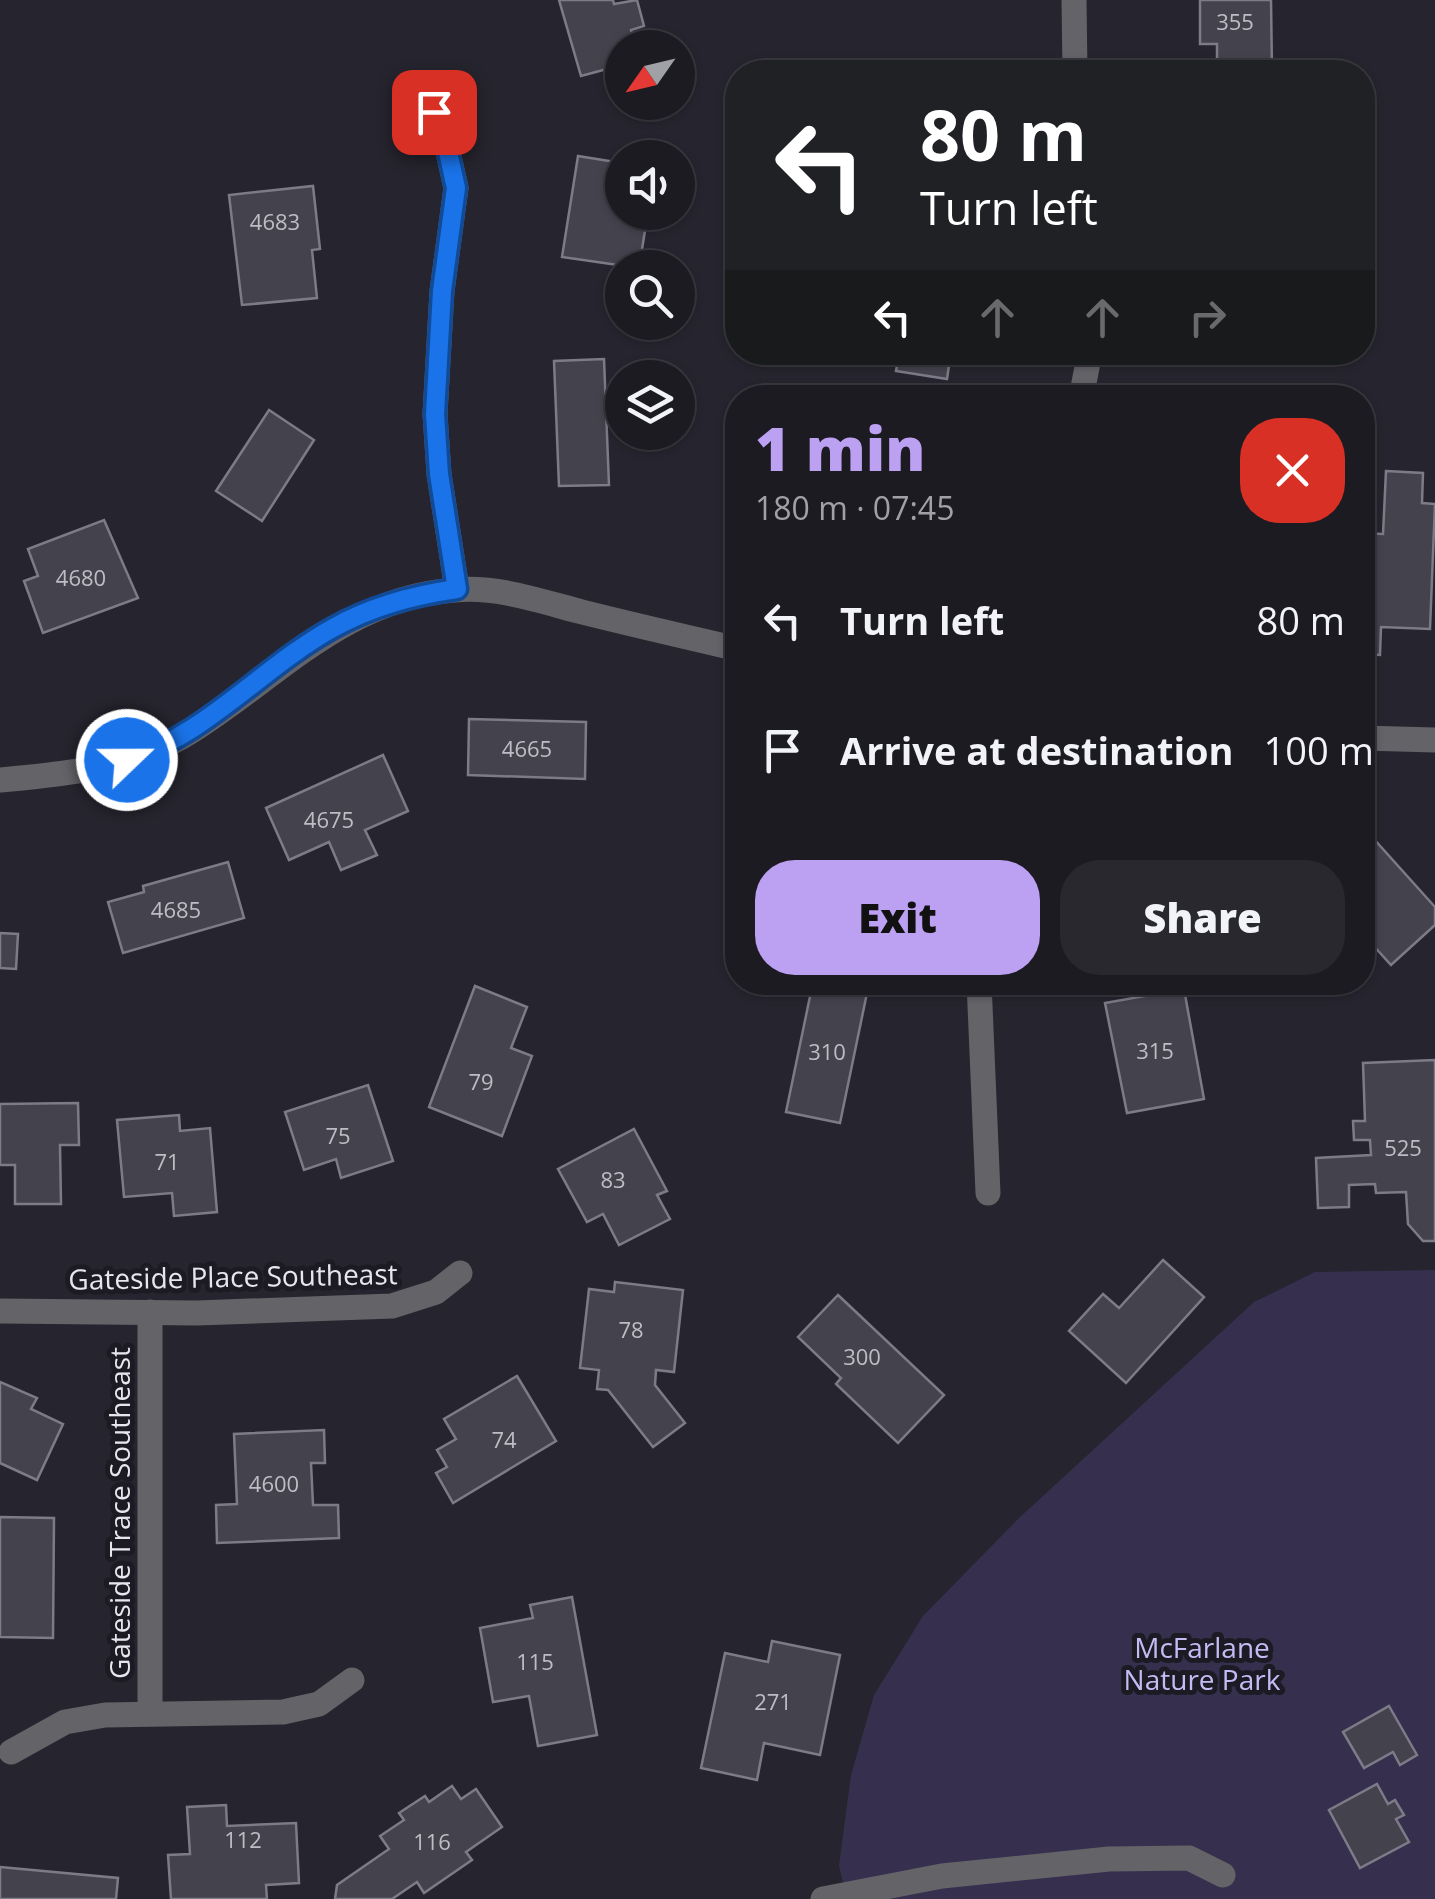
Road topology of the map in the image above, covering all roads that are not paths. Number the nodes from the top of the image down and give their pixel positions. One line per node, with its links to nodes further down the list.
1 (1074, 0): 2 (street)
2 (1075, 60)
3 (423, 89): 4 (street)
4 (457, 589): 5 (street); 8 (street)
5 (725, 646)
6 (1375, 738): 7 (street)
7 (1435, 740)
8 (0, 780)
9 (980, 995): 10 (street)
10 (988, 1194)
11 (460, 1273): 13 (street, Gateside Place Southeast)
12 (0, 1312): 13 (street, Gateside Place Southeast)
13 (150, 1312): 15 (street, Gateside Trace Southeast)
14 (352, 1680): 15 (street)
15 (150, 1713): 16 (street)
16 (12, 1752)
17 (1223, 1875): 18 (street)
18 (823, 1899)

